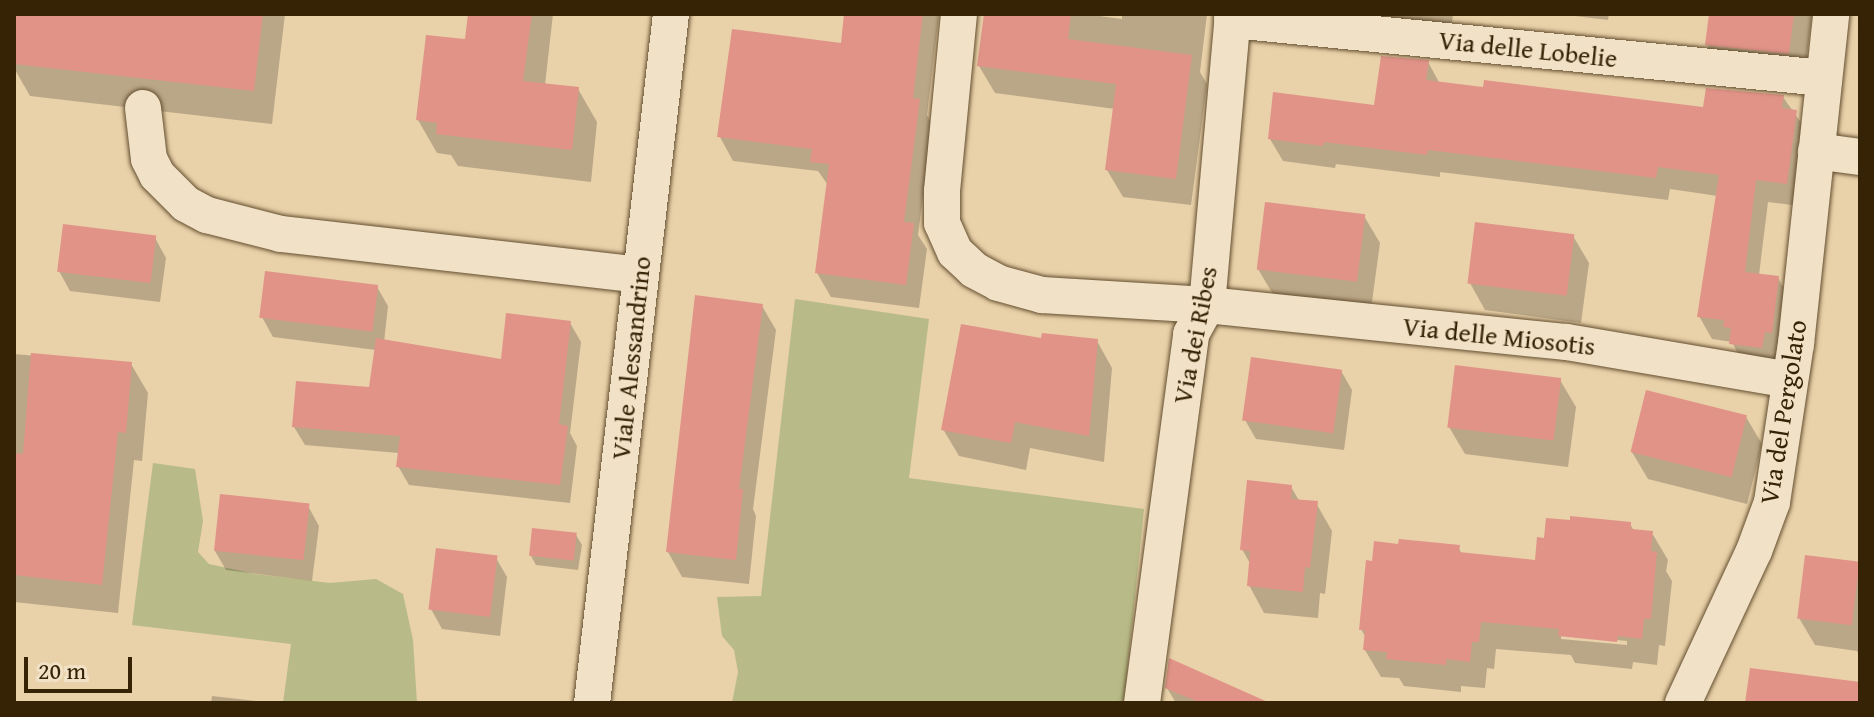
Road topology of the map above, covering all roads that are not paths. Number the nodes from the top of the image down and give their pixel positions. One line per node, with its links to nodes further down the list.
1 (671, 14): 9 (street, Viale Alessandrino)
2 (959, 14): 10 (street, Via delle Miosotis)
3 (1831, 14): 5 (street, Via del Pergolato)
4 (1232, 17): 5 (street, Via delle Lobelie); 10 (street, Via dei Ribes)
5 (1824, 78): 7 (street, Via del Pergolato)
6 (143, 108): 9 (street)
7 (1816, 151): 8 (street); 11 (street, Via del Pergolato)
8 (1860, 157)
9 (640, 275): 12 (street, Viale Alessandrino)
10 (1207, 305): 11 (street, Via delle Miosotis); 13 (street, Via dei Ribes)
11 (1790, 380): 14 (street, Via del Pergolato)
12 (592, 703)
13 (1142, 703)
14 (1683, 703)

